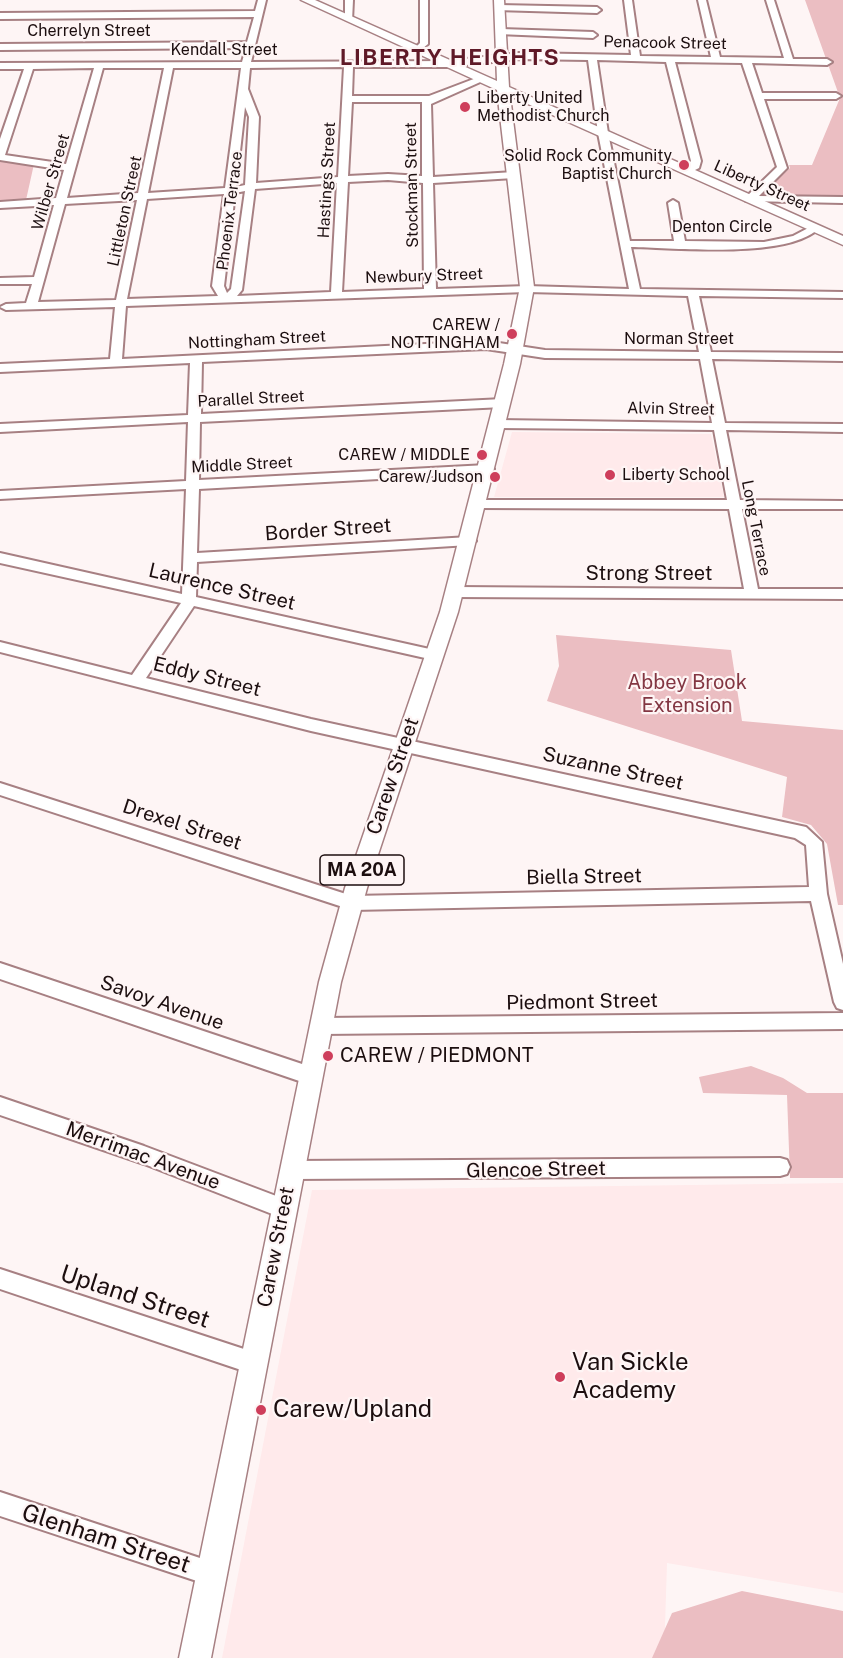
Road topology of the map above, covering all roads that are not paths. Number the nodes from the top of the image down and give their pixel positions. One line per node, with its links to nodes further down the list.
1 (262, 0): 10 (street, Phoenix Terrace)
2 (306, 0): 12 (main road, Liberty Street)
3 (349, 0): 12 (street)
4 (424, 0): 17 (street)
5 (628, 0): 19 (street)
6 (702, 0): 22 (street)
7 (770, 0): 24 (street)
8 (499, 4): 9 (street); 13 (main road, Carew Street / MA 20A)
9 (597, 10)
10 (257, 14): 11 (street); 15 (street, Phoenix Terrace)
11 (0, 16)
12 (349, 19): 17 (main road, Liberty Street)
13 (501, 32): 14 (street); 20 (main road, Carew Street / MA 20A)
14 (593, 35)
15 (250, 45): 16 (street, Cherrelyn Street); 28 (street, Phoenix Terrace)
16 (0, 46)
17 (417, 50): 26 (main road, Liberty Street)
18 (592, 57): 19 (street, Penacook Street); 20 (street, Penacook Street); 40 (street)
19 (636, 58): 21 (street, Penacook Street)
20 (502, 59): 26 (street, Penacook Street); 34 (main road, Carew Street / MA 20A)
21 (670, 59): 22 (street, Penacook Street); 45 (street)
22 (716, 60): 23 (street, Penacook Street)
23 (746, 60): 24 (street, Penacook Street); 36 (street)
24 (789, 61): 25 (street, Penacook Street)
25 (827, 62)
26 (448, 64): 29 (street, Kendall Street); 33 (main road, Liberty Street)
27 (169, 65): 28 (street, Kendall Street); 32 (street, Kendall Street); 51 (street, Littleton Street)
28 (246, 65): 29 (street, Kendall Street); 35 (street, Phoenix Terrace)
29 (349, 65): 38 (street, Hastings Street)
30 (0, 66): 31 (street, Kendall Street)
31 (29, 66): 32 (street, Kendall Street); 43 (street)
32 (99, 66): 44 (street, Wilber Street)
33 (482, 79): 34 (main road, Liberty Street); 39 (street, Stockman Street)
34 (503, 88): 40 (main road, Liberty Street); 46 (main road, Carew Street / MA 20A)
35 (244, 92): 41 (street, Phoenix Terrace); 42 (street, Phoenix Terrace)
36 (759, 96): 37 (street); 52 (street)
37 (836, 96)
38 (346, 99): 39 (street); 48 (street, Hastings Street)
39 (430, 99): 47 (street, Stockman Street)
40 (603, 133): 45 (main road, Liberty Street); 59 (street)
41 (237, 144): 42 (street); 49 (street, Phoenix Terrace)
42 (253, 144): 50 (street, Phoenix Terrace)
43 (0, 155): 44 (street)
44 (71, 168): 54 (street, Wilber Street)
45 (687, 171): 52 (main road, Liberty Street)
46 (514, 176): 47 (street); 65 (main road, Carew Street / MA 20A)
47 (426, 180): 48 (street); 66 (street, Stockman Street)
48 (341, 185): 50 (street); 70 (street, Hastings Street)
49 (230, 191): 50 (street); 51 (street); 61 (street, Phoenix Terrace)
50 (250, 191): 62 (street, Phoenix Terrace)
51 (143, 196): 54 (street); 72 (street, Littleton Street)
52 (750, 199): 53 (street); 57 (main road, Liberty Street)
53 (843, 200)
54 (62, 201): 56 (street); 63 (street, Wilber Street)
55 (673, 203): 60 (street)
56 (0, 205)
57 (814, 228): 58 (main road, Liberty Street); 60 (street, Denton Circle)
58 (843, 241)
59 (626, 244): 60 (street, Denton Circle); 67 (street)
60 (680, 244)
61 (224, 246): 62 (street); 71 (street, Phoenix Terrace)
62 (242, 247): 71 (street, Phoenix Terrace)
63 (38, 280): 64 (street); 73 (street, Wilber Street)
64 (0, 281)
65 (527, 289): 66 (street, Newbury Street); 67 (street, Newbury Street); 75 (main road, Carew Street / MA 20A)
66 (430, 292): 70 (street, Newbury Street)
67 (635, 292): 68 (street, Newbury Street)
68 (693, 293): 69 (street, Newbury Street); 76 (street, Long Terrace)
69 (843, 295)
70 (336, 296): 71 (street, Newbury Street)
71 (227, 299): 72 (street, Newbury Street)
72 (121, 303): 73 (street, Newbury Street); 79 (street, Littleton Street)
73 (31, 306): 74 (street, Newbury Street)
74 (6, 308)
75 (515, 349): 76 (street, Norman Street); 78 (street, Nottingham Street); 81 (main road, Carew Street / MA 20A)
76 (704, 355): 77 (street, Norman Street); 83 (street, Long Terrace)
77 (843, 357)
78 (196, 359): 79 (street, Nottingham Street); 82 (street)
79 (116, 363): 80 (street, Nottingham Street)
80 (0, 368)
81 (500, 413): 82 (street, Parallel Street); 83 (street, Alvin Street); 86 (main road, Carew Street / MA 20A)
82 (193, 418): 84 (street, Parallel Street); 87 (street)
83 (718, 426): 85 (street, Alvin Street); 90 (street, Long Terrace)
84 (0, 428)
85 (843, 428)
86 (487, 469): 87 (street, Middle Street); 89 (main road, Carew Street / MA 20A)
87 (191, 485): 88 (street, Middle Street); 94 (street)
88 (0, 495)
89 (478, 504): 90 (street); 92 (main road, Carew Street / MA 20A)
90 (735, 505): 91 (street); 96 (street, Long Terrace)
91 (843, 505)
92 (469, 541): 94 (street, Border Street); 95 (main road, Carew Street / MA 20A)
93 (0, 558): 98 (street, Laurence Street)
94 (190, 558): 98 (street)
95 (455, 592): 96 (street, Strong Street); 100 (main road, Carew Street / MA 20A)
96 (752, 594): 97 (street, Strong Street)
97 (843, 594)
98 (190, 600): 100 (street, Laurence Street); 101 (street)
99 (0, 647): 101 (street, Eddy Street)
100 (434, 656): 102 (main road, Carew Street / MA 20A)
101 (136, 681): 102 (street, Eddy Street)
102 (404, 744): 104 (street, Suzanne Street); 105 (main road, Carew Street / MA 20A)
103 (0, 789): 105 (street, Drexel Street)
104 (818, 894): 105 (street, Biella Street); 107 (street)
105 (352, 903): 109 (main road, Carew Street / MA 20A)
106 (0, 971): 110 (street, Savoy Avenue)
107 (843, 1002)
108 (843, 1021): 109 (street, Piedmont Street)
109 (321, 1026): 110 (main road, Carew Street / MA 20A)
110 (311, 1076): 113 (main road, Carew Street / MA 20A)
111 (0, 1106): 114 (street, Merrimac Avenue)
112 (780, 1167): 113 (street, Glencoe Street)
113 (292, 1170): 114 (main road, Carew Street / MA 20A)
114 (285, 1209): 116 (main road, Carew Street / MA 20A)
115 (0, 1279): 116 (street, Upland Street)
116 (253, 1363): 118 (main road, Carew Street / MA 20A)
117 (0, 1504): 118 (street, Glenham Street)
118 (212, 1574): 119 (main road, Carew Street / MA 20A)
119 (195, 1658)

